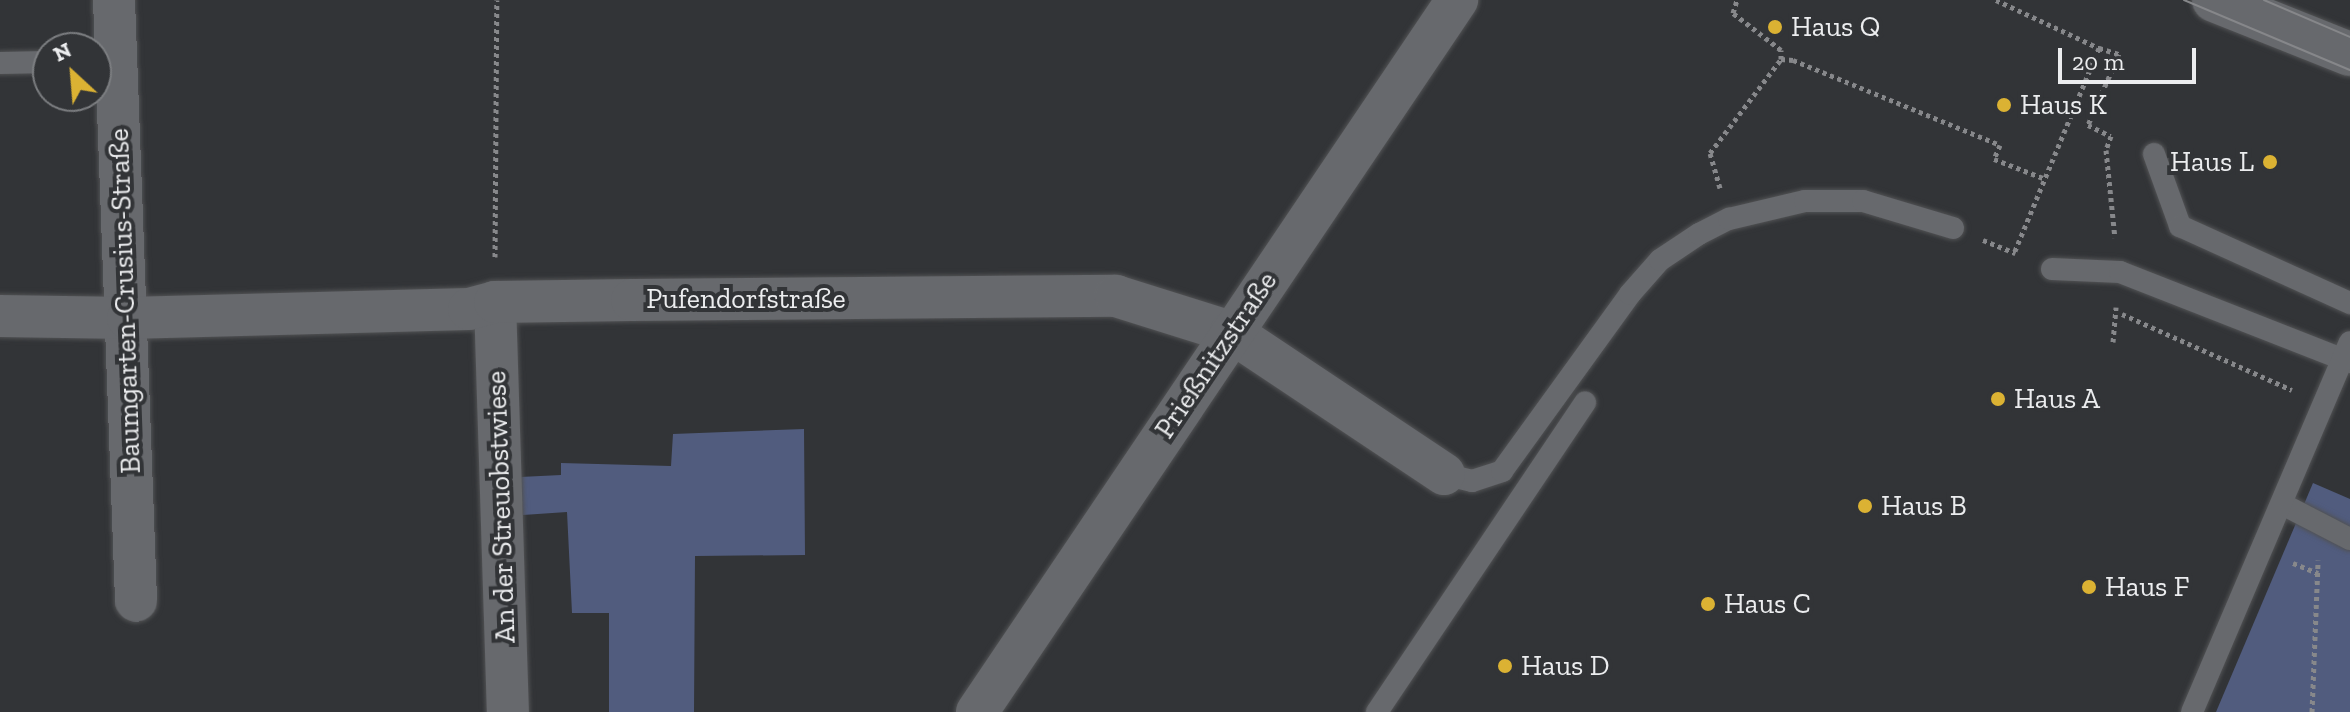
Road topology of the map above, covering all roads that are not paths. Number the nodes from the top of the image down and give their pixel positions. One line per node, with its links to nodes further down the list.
1 (114, 0): 4 (street, Baumgarten-Crusius-Straße)
2 (1457, 0): 16 (street, Prießnitzstraße)
3 (2214, 0): 5 (street)
4 (109, 32)
5 (2350, 54)
6 (32, 62): 7 (lane)
7 (0, 63)
8 (110, 112): 15 (street, Baumgarten-Crusius-Straße)
9 (2154, 154): 13 (lane)
10 (1953, 228): 19 (lane)
11 (2052, 269): 17 (lane)
12 (495, 302): 15 (street, Pufendorfstraße); 16 (street, Pufendorfstraße); 23 (street, An der Streuobstwiese)
13 (2350, 303)
14 (0, 316): 15 (street, Pufendorfstraße)
15 (128, 318): 22 (street, Baumgarten-Crusius-Straße)
16 (1231, 332): 19 (street, Pufendorfstraße); 24 (street, Prießnitzstraße)
17 (2348, 355): 20 (lane)
18 (1585, 402): 25 (lane)
19 (1444, 474)
20 (2284, 505): 21 (lane); 26 (lane)
21 (2350, 539)
22 (136, 601)
23 (508, 712)
24 (977, 712)
25 (1377, 712)
26 (2192, 712)

